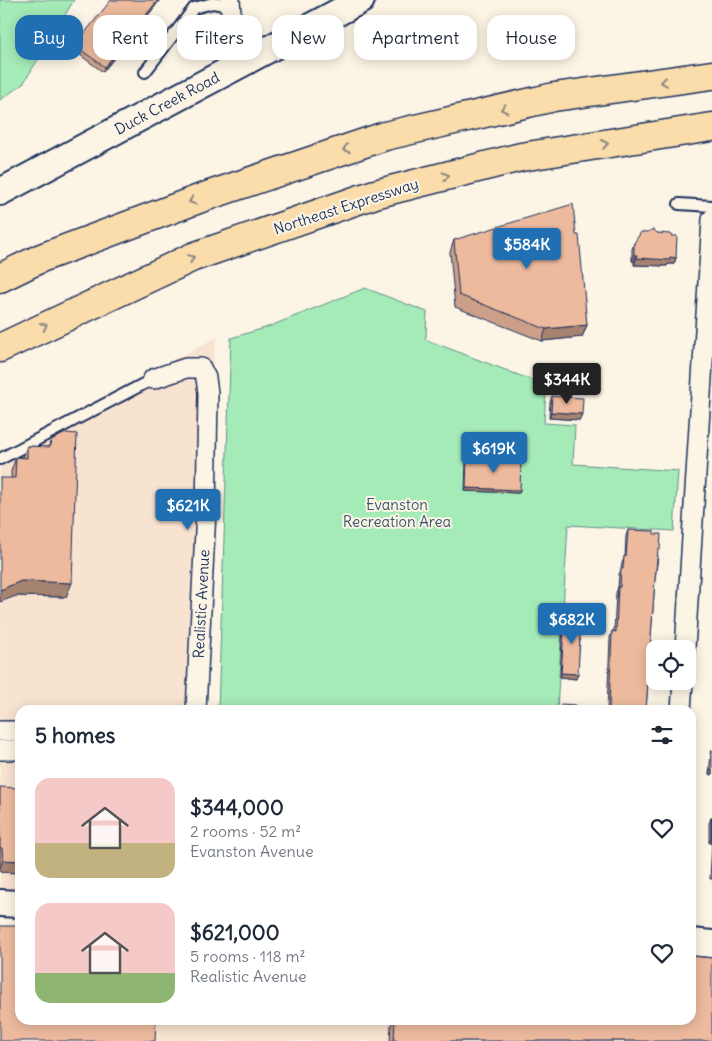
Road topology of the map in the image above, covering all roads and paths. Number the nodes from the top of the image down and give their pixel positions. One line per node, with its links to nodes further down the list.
1 (361, 0): 5 (street, Duck Creek Road)
2 (229, 3): 3 (lane)
3 (189, 15)
4 (177, 31): 7 (lane)
5 (262, 52)
6 (246, 60): 10 (street, Duck Creek Road)
7 (145, 72)
8 (712, 75): 14 (highway, one-way to 14)
9 (712, 127): 15 (highway, Northeast Expressway, one-way to 9)
10 (0, 192)
11 (679, 204): 12 (lane)
12 (712, 206)
13 (712, 219): 18 (street)
14 (0, 278)
15 (4, 349)
16 (153, 379): 17 (lane); 21 (street, Realistic Avenue)
17 (0, 459)
18 (704, 489): 19 (street)
19 (686, 640)
20 (682, 690): 22 (street)
21 (196, 705)
22 (681, 705)
23 (0, 731): 24 (street)
24 (15, 731)
25 (0, 750): 26 (street)
26 (15, 750)
27 (0, 903): 28 (street)
28 (15, 904)
29 (696, 942): 30 (street)
30 (712, 944)

